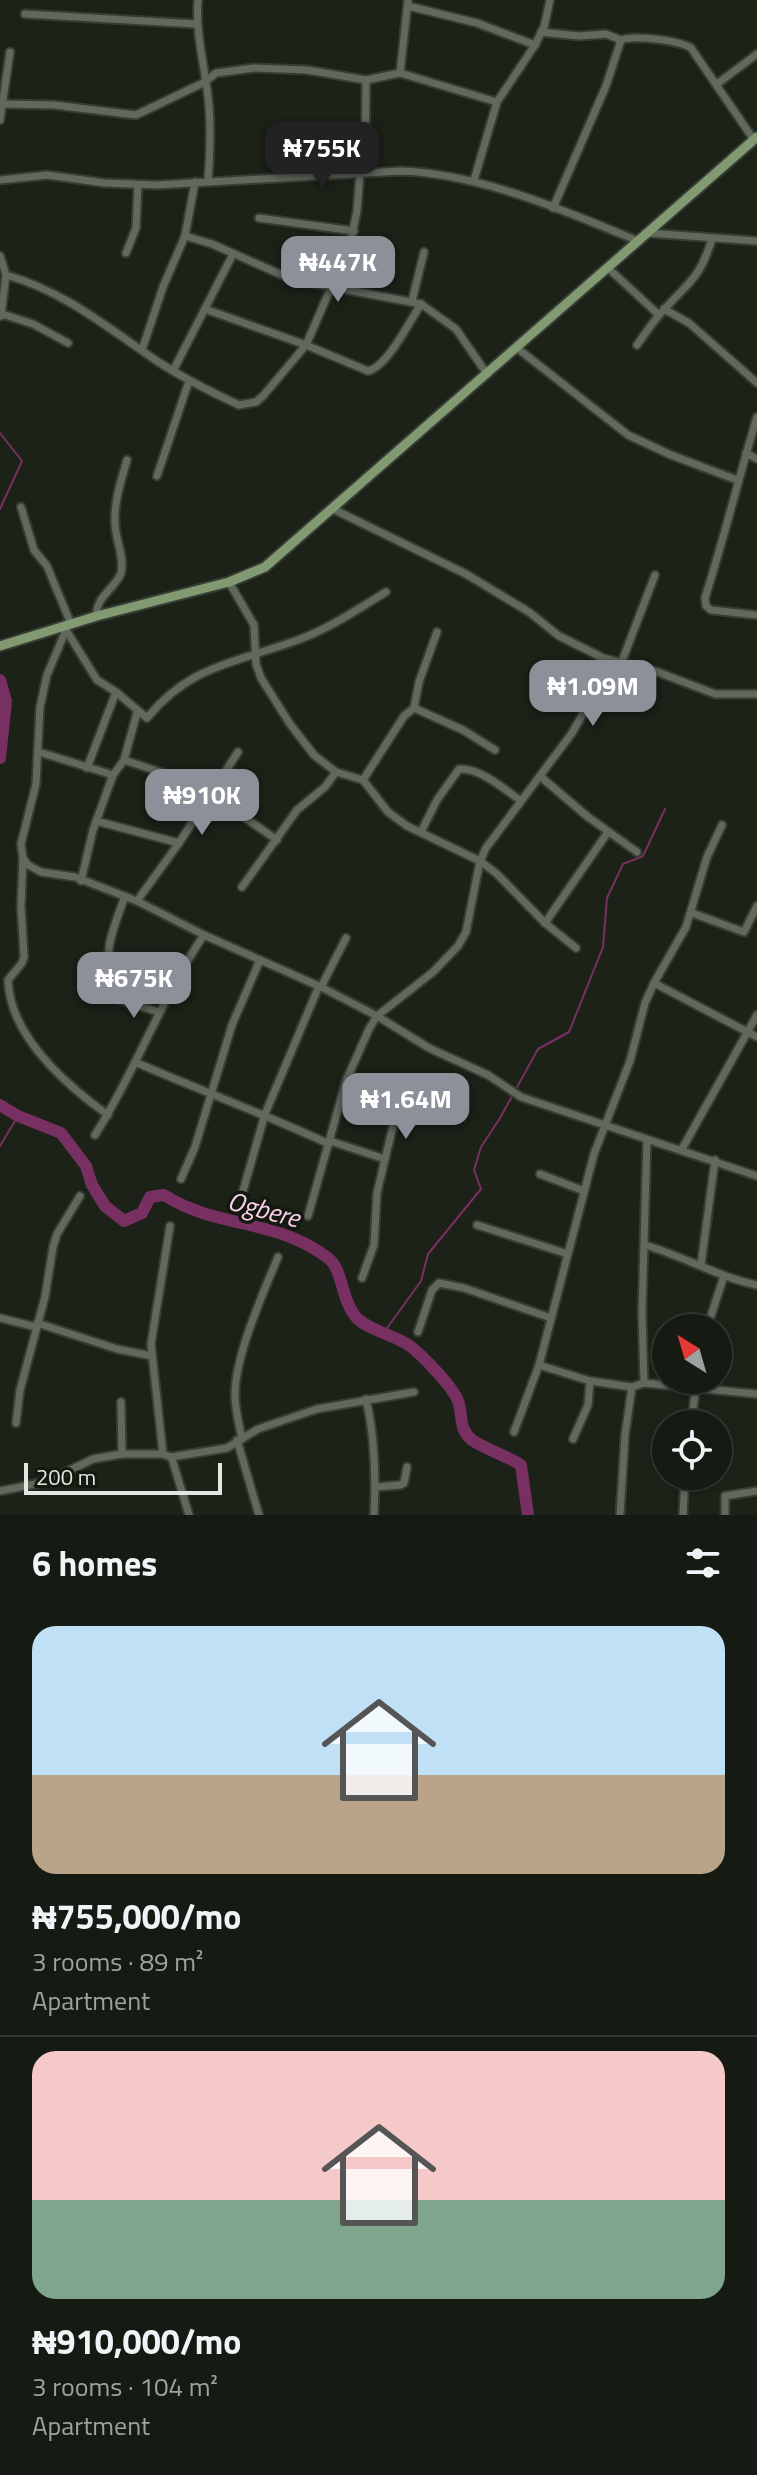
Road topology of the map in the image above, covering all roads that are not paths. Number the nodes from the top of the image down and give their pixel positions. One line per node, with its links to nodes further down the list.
1 (198, 0): 5 (street)
2 (550, 0): 6 (street)
3 (408, 3): 8 (street); 11 (street)
4 (25, 14): 5 (street)
5 (196, 24): 13 (street)
6 (541, 32): 7 (street); 8 (street)
7 (621, 40): 14 (street); 25 (street)
8 (535, 45): 15 (street)
9 (10, 52): 16 (street)
10 (757, 54): 14 (street)
11 (400, 73): 12 (street); 15 (street)
12 (366, 80): 13 (street); 19 (street)
13 (205, 82): 16 (street); 22 (street)
14 (717, 84): 18 (street)
15 (497, 102): 21 (street)
16 (3, 104): 17 (street)
17 (0, 120)
18 (756, 138): 28 (main road)
19 (363, 173): 21 (street); 22 (street); 27 (street)
20 (0, 180): 24 (street)
21 (474, 180): 25 (street)
22 (208, 181): 23 (street)
23 (195, 182): 24 (street); 29 (street)
24 (138, 185): 34 (street)
25 (553, 208): 31 (street)
26 (259, 218): 27 (street)
27 (354, 231): 39 (street)
28 (648, 233): 30 (street); 31 (main road)
29 (185, 236): 35 (street); 49 (street)
30 (712, 239): 32 (street); 43 (street)
31 (638, 241): 37 (main road)
32 (757, 241)
33 (424, 252): 40 (street)
34 (126, 253)
35 (233, 254): 39 (street); 42 (street)
36 (0, 256): 38 (street)
37 (608, 268): 43 (street); 48 (main road)
38 (6, 275): 44 (street); 49 (street)
39 (330, 287): 40 (street); 46 (street)
40 (412, 301): 41 (street)
41 (421, 304): 46 (street); 51 (street)
42 (205, 309): 46 (street); 50 (street)
43 (661, 312): 47 (street); 53 (street)
44 (1, 316): 45 (street)
45 (68, 343)
46 (306, 345): 52 (street)
47 (637, 345)
48 (517, 348): 51 (main road); 59 (street)
49 (142, 350): 50 (street)
50 (173, 371): 52 (street)
51 (487, 374): 61 (main road)
52 (189, 381): 58 (street)
53 (757, 383)
54 (757, 417): 55 (street)
55 (746, 453): 56 (street); 59 (street)
56 (757, 459)
57 (127, 460): 66 (street)
58 (157, 476)
59 (737, 480): 65 (street)
60 (21, 507): 67 (street)
61 (333, 509): 63 (main road); 71 (street)
62 (655, 575): 72 (street)
63 (229, 582): 66 (main road); 70 (street)
64 (386, 592): 70 (street)
65 (757, 615)
66 (97, 616): 67 (main road)
67 (67, 627): 69 (main road); 73 (street); 78 (street)
68 (437, 632): 75 (street)
69 (5, 644)
70 (257, 652): 76 (street); 82 (street)
71 (611, 660): 72 (street); 84 (street)
72 (622, 661): 74 (street)
73 (116, 692): 76 (street); 81 (street)
74 (757, 694)
75 (414, 708): 77 (street); 85 (street)
76 (137, 713): 80 (street)
77 (495, 750)
78 (39, 752): 81 (street); 95 (street)
79 (238, 752): 86 (street)
80 (124, 760): 83 (street); 86 (street)
81 (87, 768): 83 (street)
82 (336, 772): 85 (street); 92 (street)
83 (113, 775): 88 (street)
84 (541, 777): 87 (street); 91 (street)
85 (363, 780): 90 (street)
86 (214, 790): 92 (street); 93 (street)
87 (521, 801): 90 (street); 96 (street)
88 (96, 821): 93 (street); 97 (street)
89 (722, 825): 102 (street)
90 (421, 832): 96 (street)
91 (608, 832): 94 (street); 103 (street)
92 (277, 840): 98 (street)
93 (179, 843): 100 (street)
94 (637, 852)
95 (23, 858): 97 (street); 121 (street)
96 (480, 861): 103 (street); 114 (street)
97 (81, 881): 99 (street)
98 (242, 887)
99 (125, 896): 100 (street); 108 (street)
100 (137, 901): 104 (street)
101 (757, 906): 102 (street)
102 (692, 913): 109 (street)
103 (545, 923): 106 (street)
104 (204, 935): 107 (street); 112 (street)
105 (346, 938): 110 (street)
106 (576, 948)
107 (260, 960): 110 (street); 118 (street)
108 (126, 967)
109 (654, 983): 115 (street); 122 (street)
110 (320, 987): 114 (street); 119 (street)
111 (117, 999): 112 (street)
112 (159, 1012): 117 (street)
113 (757, 1015): 115 (street)
114 (377, 1016): 122 (street); 125 (street)
115 (746, 1032): 116 (street); 126 (street)
116 (757, 1037)
117 (135, 1062): 118 (street); 121 (street)
118 (212, 1095): 119 (street); 131 (street)
119 (265, 1114): 125 (street); 132 (street)
120 (396, 1114): 127 (street)
121 (108, 1115): 123 (street)
122 (604, 1127): 124 (street); 133 (street)
123 (95, 1135)
124 (647, 1140): 126 (street); 138 (street)
125 (330, 1142): 127 (street); 135 (street)
126 (682, 1149): 128 (street)
127 (385, 1159): 143 (street)
128 (715, 1160): 130 (street); 141 (street)
129 (540, 1174): 133 (street)
130 (757, 1176)
131 (181, 1179)
132 (243, 1191)
133 (584, 1191): 139 (street)
134 (80, 1196): 148 (street)
135 (308, 1216)
136 (477, 1225): 139 (street)
137 (170, 1226): 150 (street)
138 (645, 1245): 141 (street); 153 (street)
139 (568, 1254): 147 (street)
140 (278, 1257): 164 (street)
141 (701, 1265): 142 (street)
142 (724, 1276): 144 (street); 145 (street)
143 (362, 1278)
144 (757, 1285)
145 (712, 1314)
146 (0, 1318): 148 (street)
147 (551, 1318): 149 (street); 151 (street)
148 (36, 1325): 150 (street); 161 (street)
149 (418, 1332)
150 (152, 1356): 166 (street)
151 (539, 1365): 152 (street); 162 (street)
152 (590, 1381): 155 (street); 163 (street)
153 (644, 1383): 154 (street); 155 (street)
154 (652, 1383)
155 (632, 1387): 175 (street)
156 (732, 1390): 158 (street)
157 (414, 1392): 159 (street)
158 (757, 1394)
159 (366, 1399): 164 (street); 168 (street)
160 (121, 1402): 165 (street)
161 (16, 1423)
162 (514, 1432)
163 (573, 1439)
164 (240, 1440): 166 (street); 173 (street)
165 (122, 1454): 166 (street); 170 (street)
166 (167, 1456): 172 (street)
167 (407, 1467): 168 (street)
168 (376, 1487): 174 (street)
169 (684, 1490): 176 (street)
170 (0, 1491)
171 (757, 1491): 177 (street)
172 (189, 1515)
173 (259, 1515)
174 (374, 1515)
175 (620, 1515)
176 (683, 1515)
177 (725, 1515)

